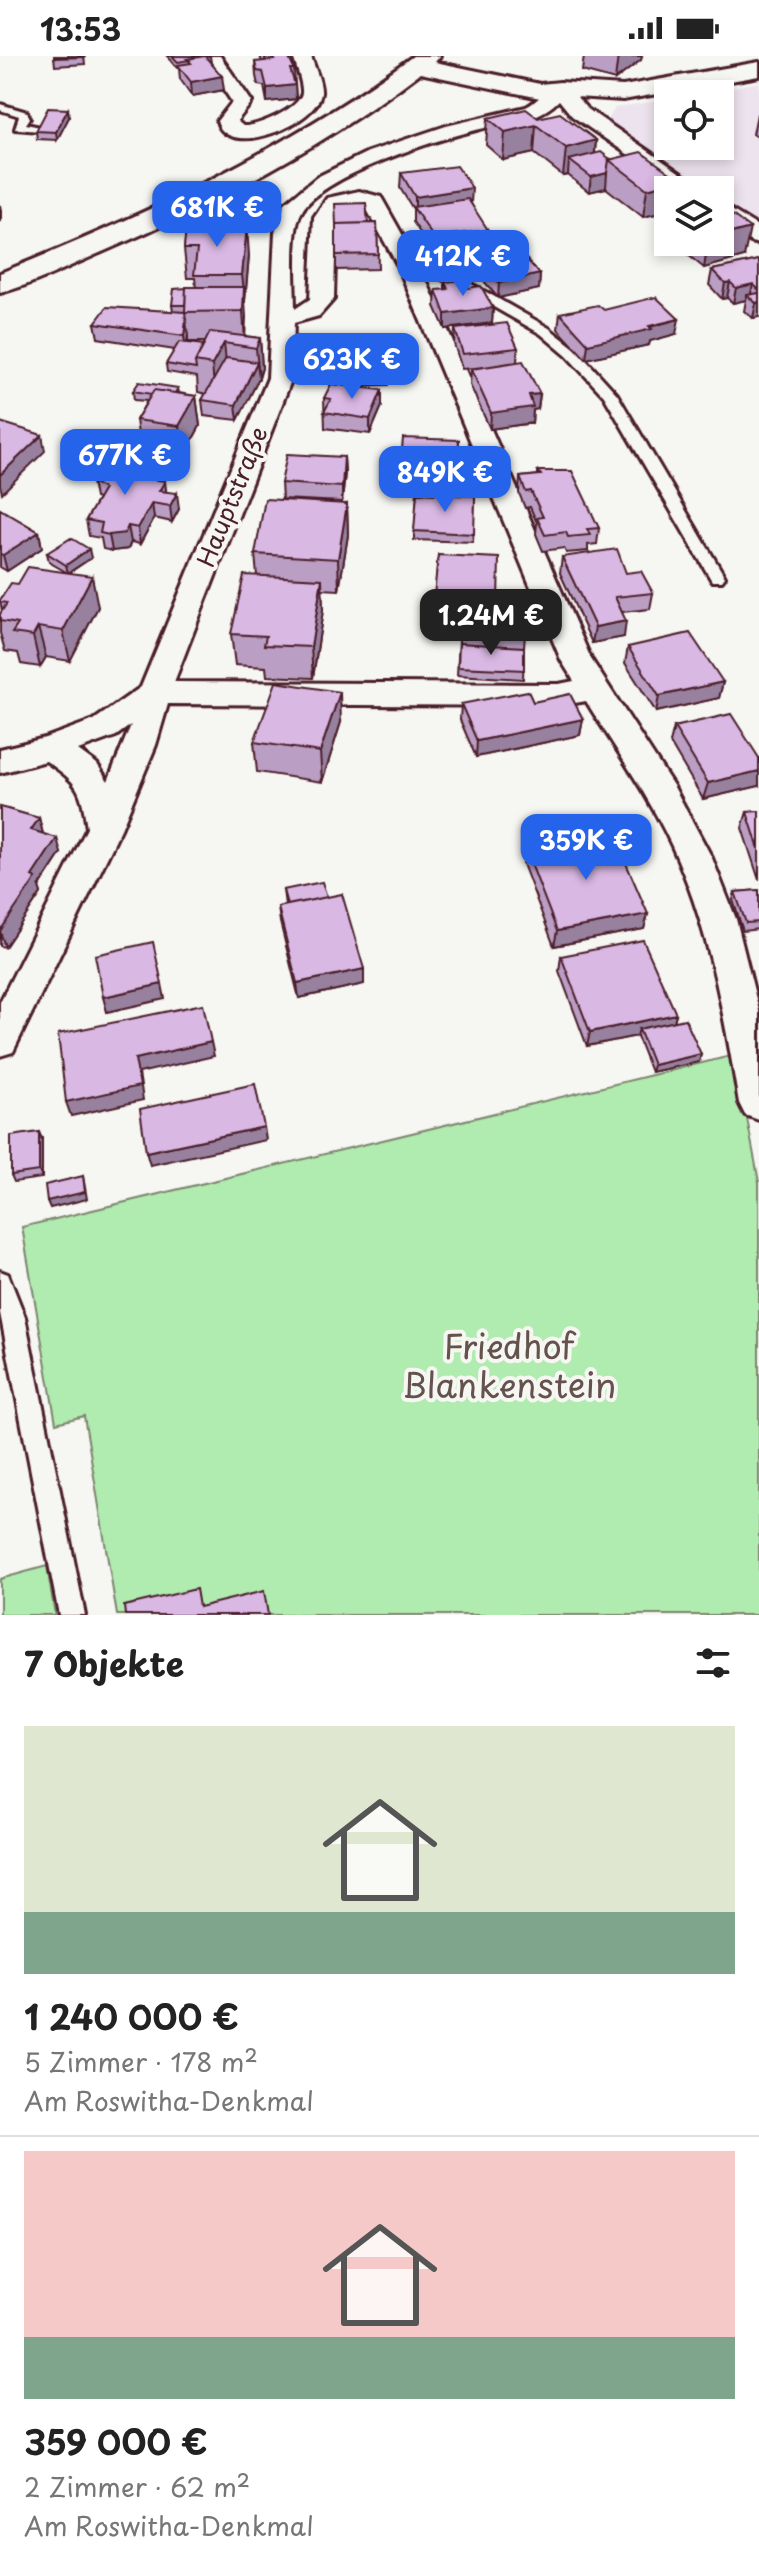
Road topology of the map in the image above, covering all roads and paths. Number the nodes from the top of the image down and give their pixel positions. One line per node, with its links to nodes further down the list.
1 (211, 56): 2 (street)
2 (302, 56)
3 (449, 56): 7 (main road)
4 (422, 60): 6 (main road); 8 (main road)
5 (759, 69): 7 (main road)
6 (498, 83): 7 (main road); 8 (main road)
7 (560, 89): 11 (street); 16 (street, Hauptstraße)
8 (365, 104): 15 (main road)
9 (0, 107): 10 (lane)
10 (40, 128)
11 (673, 176)
12 (734, 219): 13 (street)
13 (759, 237)
14 (409, 266): 16 (street); 17 (lane); 18 (street)
15 (0, 284)
16 (283, 317): 19 (street, Hauptstraße)
17 (717, 577)
18 (593, 689): 19 (street); 24 (street)
19 (154, 693): 20 (street); 22 (street, Hauptstraße)
20 (51, 748): 21 (street); 22 (street)
21 (0, 761)
22 (104, 829): 23 (street, Hauptstraße)
23 (0, 1040)
24 (759, 1103)
25 (0, 1282): 26 (lane)
26 (72, 1615)

